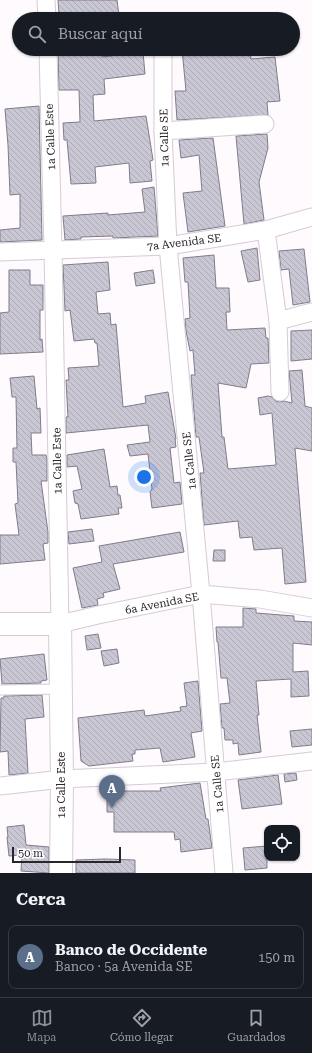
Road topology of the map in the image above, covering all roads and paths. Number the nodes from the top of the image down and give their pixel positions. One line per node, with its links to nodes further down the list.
1 (46, 0): 2 (street)
2 (47, 12)
3 (48, 56): 10 (street, 1a Calle Este)
4 (163, 56): 6 (street, 1a Calle SE)
5 (265, 124): 6 (street)
6 (163, 131): 9 (street, 1a Calle SE)
7 (312, 217): 8 (street, 7a Avenida SE)
8 (266, 230): 9 (street, 7a Avenida SE); 13 (street)
9 (168, 246): 10 (street, 7a Avenida SE); 15 (street, 1a Calle SE)
10 (53, 250): 11 (street, 7a Avenida SE); 18 (street, 1a Calle Este)
11 (0, 252)
12 (312, 312): 13 (street)
13 (278, 321): 14 (street)
14 (280, 392)
15 (202, 594): 16 (street, 6a Avenida SE); 18 (street, 6a Avenida SE); 22 (street, 1a Calle SE)
16 (312, 608)
17 (0, 624): 18 (main road)
18 (60, 624): 19 (main road, 1a Calle Este)
19 (61, 689): 20 (lane); 23 (main road, 1a Calle Este)
20 (0, 690)
21 (312, 761): 22 (street)
22 (216, 772): 23 (street); 26 (street, 1a Calle SE)
23 (62, 779): 24 (street); 25 (main road, 1a Calle Este)
24 (0, 786)
25 (60, 873)
26 (224, 873)

